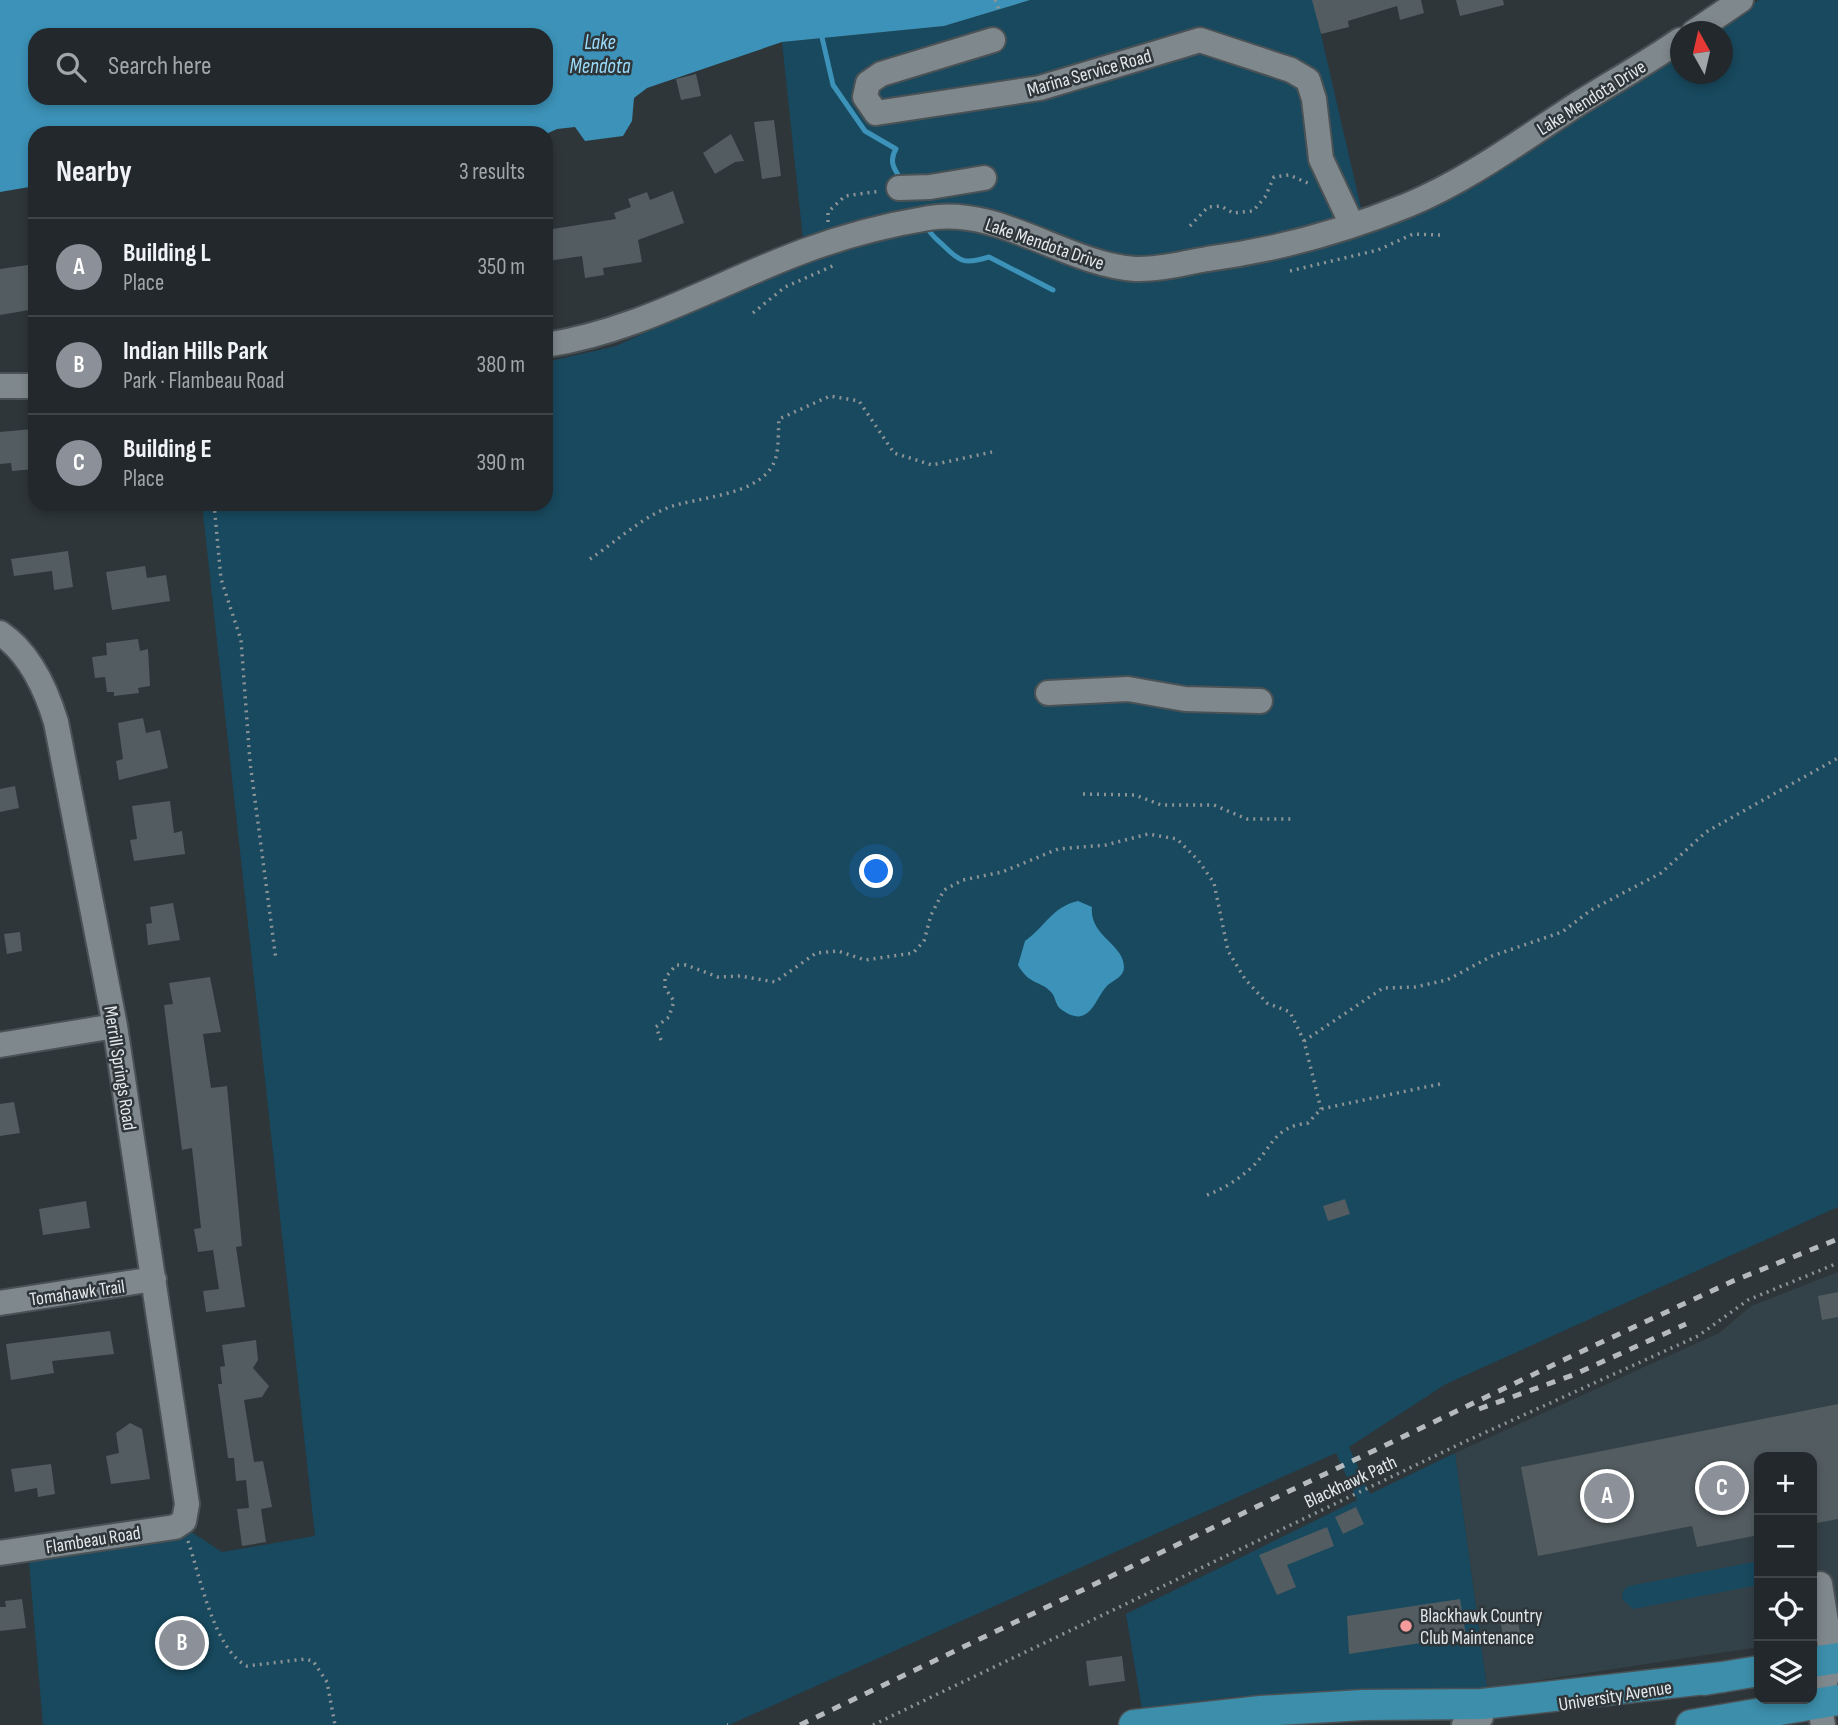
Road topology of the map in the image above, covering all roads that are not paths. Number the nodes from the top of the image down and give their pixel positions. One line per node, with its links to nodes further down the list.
1 (1741, 0): 2 (street)
2 (1710, 21)
3 (993, 40): 7 (street, Marina Service Road)
4 (1670, 47): 7 (street, Lake Mendota Drive)
5 (984, 178): 6 (street)
6 (906, 188)
7 (1352, 225): 8 (street, Lake Mendota Drive)
8 (553, 344)
9 (0, 386): 10 (street)
10 (28, 386)
11 (0, 634): 14 (street, Merrill Springs Road)
12 (1048, 693): 13 (street)
13 (1260, 701)
14 (115, 1026): 15 (street); 16 (street, Merrill Springs Road)
15 (0, 1045)
16 (154, 1279): 17 (street, Tomahawk Trail); 18 (street, Merrill Springs Road)
17 (0, 1303)
18 (182, 1522): 19 (street, Flambeau Road)
19 (0, 1553)
20 (1820, 1584): 21 (street)
21 (1830, 1661): 24 (street)
22 (1754, 1672): 23 (main road, University Avenue)
23 (1723, 1677): 25 (main road, University Avenue); 26 (main road)
24 (1827, 1709): 28 (main road)
25 (1472, 1721): 27 (main road, University Avenue)
26 (1134, 1725)
27 (1429, 1725)
28 (1691, 1725)

